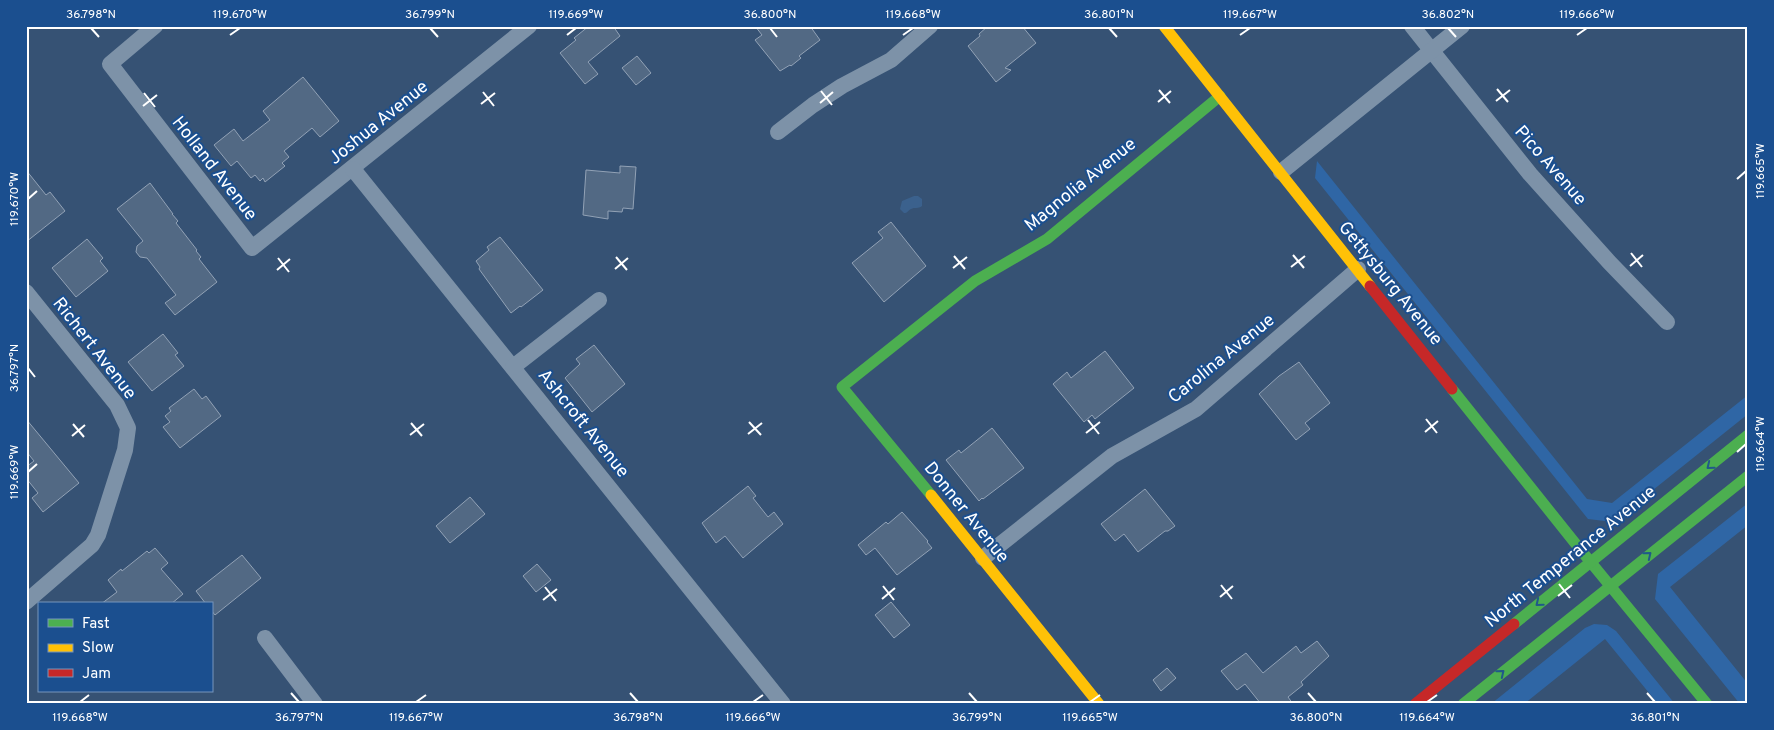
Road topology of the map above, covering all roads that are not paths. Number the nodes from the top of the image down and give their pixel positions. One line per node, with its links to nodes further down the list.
1 (155, 26): 12 (street, Holland Avenue)
2 (529, 26): 10 (street, Joshua Avenue)
3 (930, 26): 9 (street)
4 (1164, 26): 8 (street, Gettysburg Avenue)
5 (1412, 26): 7 (street, Pico Avenue)
6 (1462, 26): 7 (street)
7 (1431, 51): 11 (street); 16 (street, Pico Avenue)
8 (1220, 96): 11 (street, Gettysburg Avenue); 18 (street, Magnolia Avenue)
9 (778, 132)
10 (353, 169): 12 (street, Joshua Avenue); 17 (street, Ashcroft Avenue)
11 (1281, 172): 13 (street, Gettysburg Avenue)
12 (252, 248)
13 (1358, 269): 21 (street, Carolina Avenue); 22 (street, Gettysburg Avenue)
14 (26, 292): 24 (street, Richert Avenue)
15 (599, 300): 17 (street)
16 (1667, 322)
17 (513, 367): 27 (street, Ashcroft Avenue)
18 (842, 387): 21 (street, Donner Avenue)
19 (1748, 435): 22 (street, North Temperance Avenue, one-way to 22)
20 (1748, 476): 23 (street, one-way to 20)
21 (983, 558): 28 (street, Donner Avenue)
22 (1590, 561): 23 (street, Gettysburg Avenue); 29 (street, North Temperance Avenue, one-way to 29)
23 (1610, 585): 30 (street, one-way to 23); 31 (street, Gettysburg Avenue)
24 (26, 602)
25 (265, 638): 26 (street)
26 (316, 704)
27 (783, 704)
28 (1099, 704)
29 (1415, 704)
30 (1463, 704)
31 (1707, 704)

